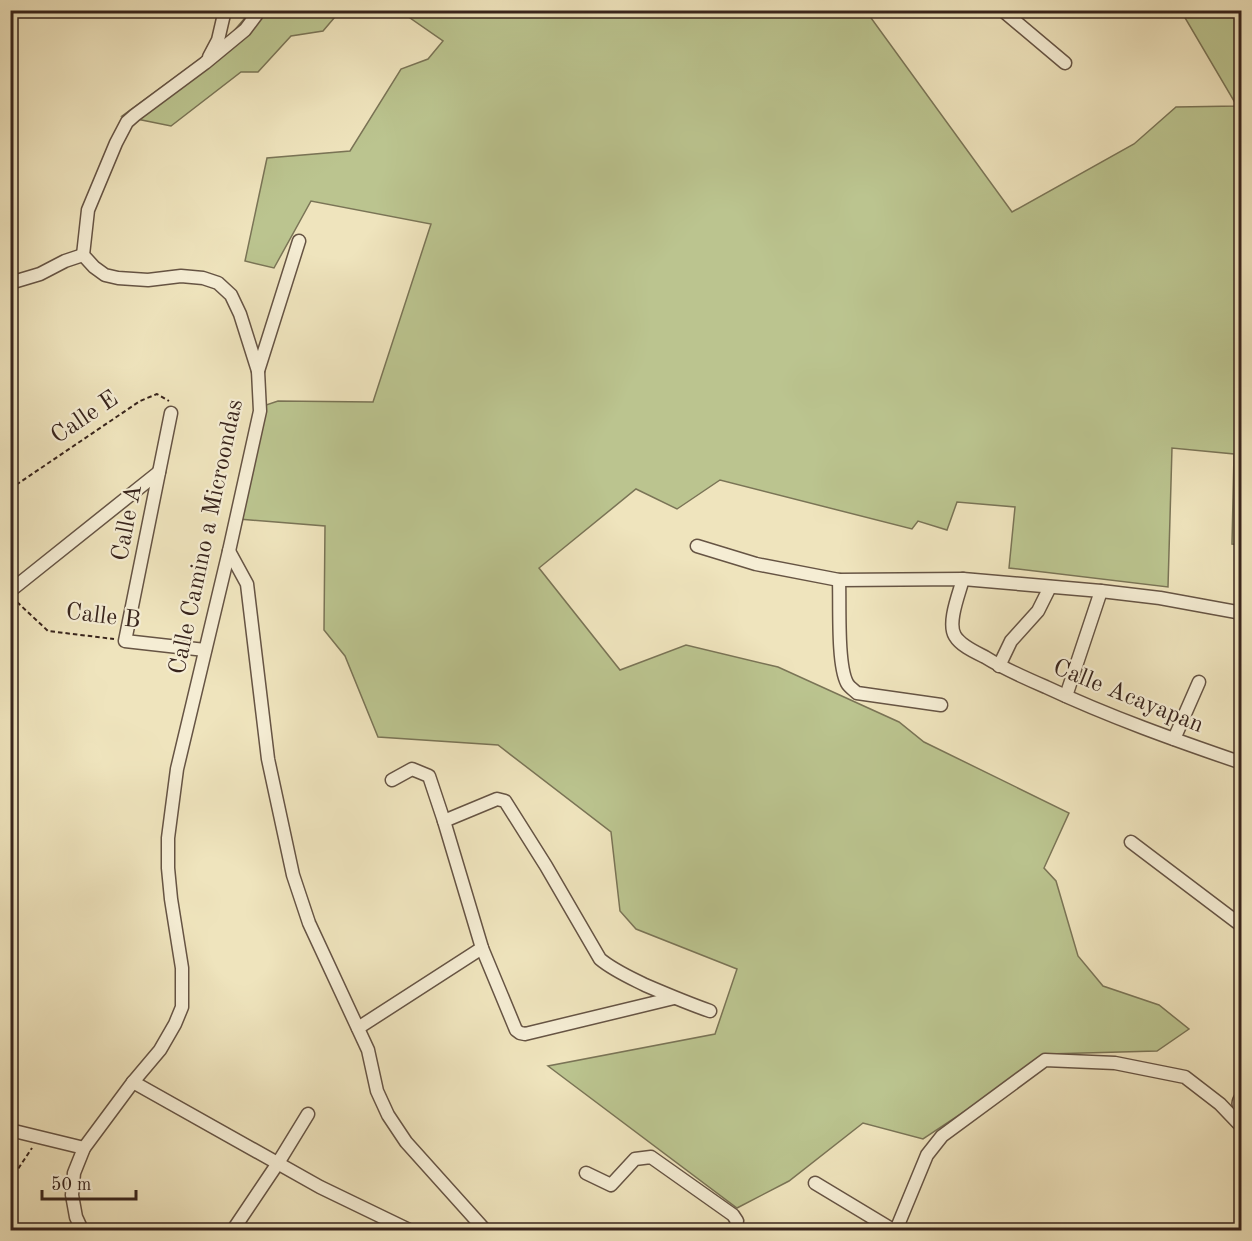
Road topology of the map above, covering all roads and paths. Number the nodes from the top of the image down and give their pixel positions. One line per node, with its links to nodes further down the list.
1 (225, 10): 4 (street)
2 (260, 10): 4 (street)
3 (1002, 10): 5 (street)
4 (205, 63): 7 (street)
5 (1065, 63)
6 (299, 241): 9 (street)
7 (83, 255): 8 (street); 9 (street, Calle Camino a Microondas)
8 (10, 283)
9 (258, 371): 14 (street, Calle Camino a Microondas)
10 (171, 413): 11 (street, Calle A); 12 (path, Calle E)
11 (159, 472): 19 (street); 21 (street, Calle A)
12 (10, 489)
13 (697, 546): 16 (street)
14 (229, 551): 22 (street, Calle Camino a Microondas); 36 (street)
15 (963, 579): 16 (street); 17 (street); 23 (street, Calle Acayapan)
16 (839, 580): 26 (street)
17 (1050, 587): 18 (street); 23 (street)
18 (1101, 591): 20 (street); 25 (street)
19 (10, 593): 21 (path, Calle B)
20 (1242, 613)
21 (125, 641): 22 (street, Calle B)
22 (205, 650): 37 (street, Calle Camino a Microondas)
23 (999, 666): 25 (street, Calle Acayapan)
24 (1199, 682): 27 (street)
25 (1066, 696): 27 (street, Calle Acayapan)
26 (941, 705)
27 (1174, 739): 28 (street, Calle Acayapan)
28 (1242, 763)
29 (392, 780): 30 (street)
30 (444, 820): 33 (street); 34 (street)
31 (1131, 842): 32 (street)
32 (1242, 926)
33 (482, 948): 34 (street); 36 (street)
34 (674, 998): 35 (street)
35 (710, 1011)
36 (358, 1028): 53 (street)
37 (133, 1082): 44 (street, Calle Camino a Microondas); 45 (street)
38 (1242, 1096): 39 (street)
39 (1242, 1110)
40 (308, 1114): 45 (street)
41 (1242, 1127): 54 (street)
42 (10, 1130): 43 (street)
43 (40, 1137): 44 (street); 47 (path)
44 (84, 1148): 50 (street, Calle Camino a Microondas)
45 (278, 1163): 51 (street); 52 (street)
46 (586, 1173): 49 (street)
47 (10, 1181)
48 (815, 1183): 54 (street)
49 (736, 1226)
50 (82, 1230)
51 (233, 1230)
52 (408, 1230)
53 (485, 1230)
54 (895, 1230)

